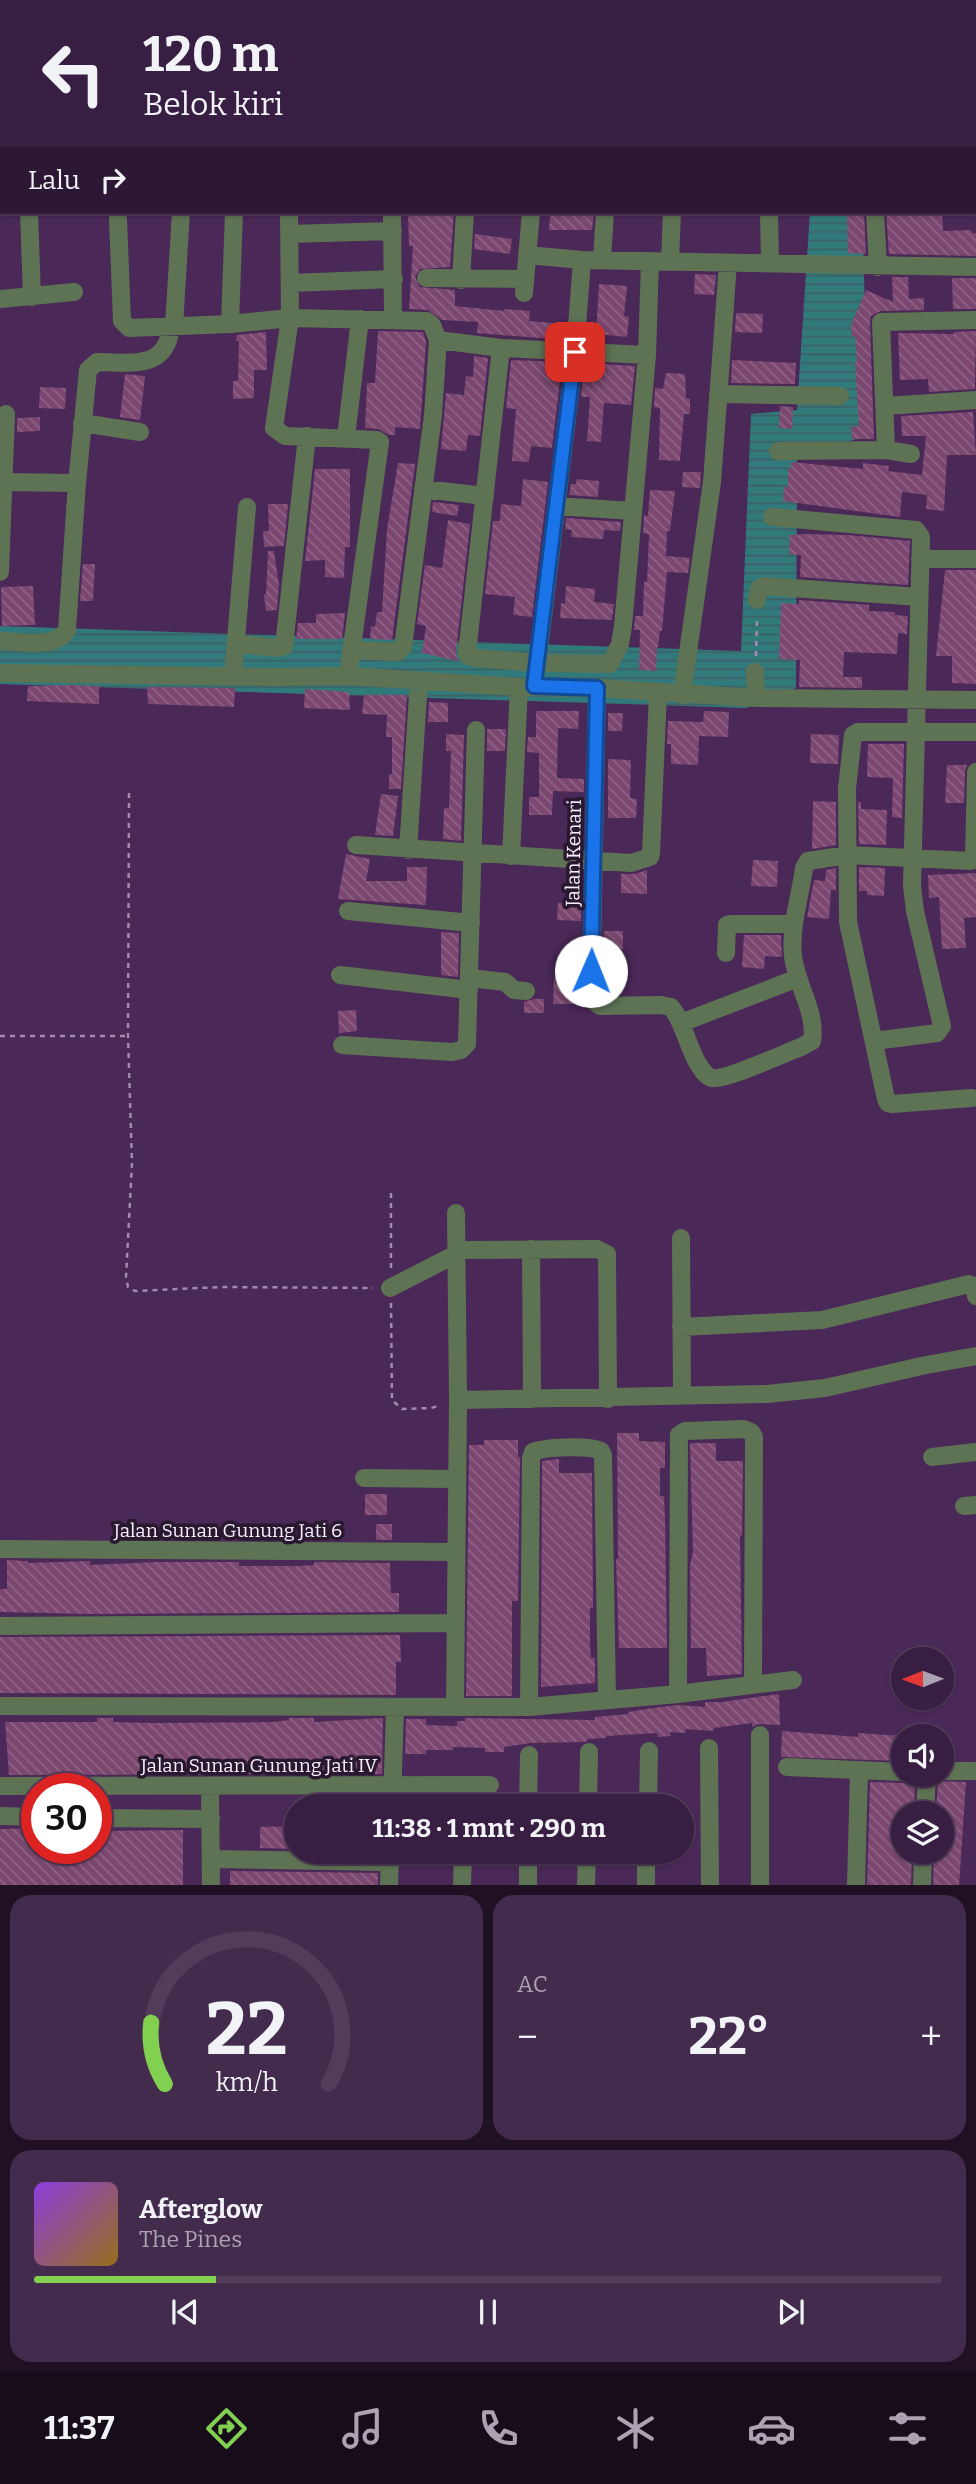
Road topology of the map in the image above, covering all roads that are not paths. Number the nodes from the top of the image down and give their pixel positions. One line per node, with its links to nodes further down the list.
1 (29, 214): 29 (street)
2 (181, 214): 36 (street)
3 (234, 214): 35 (street)
4 (289, 214): 14 (street)
5 (392, 214): 13 (street)
6 (465, 214): 26 (street)
7 (531, 214): 15 (street)
8 (604, 214): 17 (street)
9 (672, 214): 19 (street)
10 (769, 214): 21 (street)
11 (875, 214): 22 (street)
12 (118, 219): 36 (street)
13 (393, 231): 14 (street); 25 (street)
14 (290, 234): 27 (street)
15 (527, 255): 16 (street); 26 (street)
16 (582, 260): 17 (street); 39 (street)
17 (602, 260): 18 (street)
18 (650, 261): 19 (street); 40 (street)
19 (670, 262): 20 (street)
20 (728, 263): 21 (street); 41 (street)
21 (770, 264): 22 (street)
22 (878, 267): 23 (street)
23 (976, 267)
24 (426, 278): 26 (street)
25 (394, 279): 27 (street); 33 (street)
26 (461, 279)
27 (290, 283): 31 (street)
28 (74, 292): 29 (street)
29 (32, 297): 30 (street)
30 (0, 299)
31 (290, 318): 32 (street); 35 (street); 48 (street)
32 (360, 319): 33 (street); 49 (street)
33 (393, 320): 37 (street)
34 (976, 320): 44 (street)
35 (230, 324): 36 (street)
36 (172, 326): 46 (street)
37 (438, 340): 38 (street); 55 (street)
38 (501, 348): 39 (street); 56 (street)
39 (575, 352): 40 (street); 57 (street)
40 (647, 355): 59 (street)
41 (718, 394): 42 (street); 72 (street)
42 (840, 396)
43 (976, 400): 44 (street)
44 (885, 406): 50 (street)
45 (6, 414): 53 (street)
46 (82, 423): 47 (street); 54 (street)
47 (140, 432)
48 (307, 436): 49 (street); 67 (street)
49 (346, 437): 68 (street)
50 (886, 450): 51 (street); 52 (street)
51 (778, 451)
52 (911, 454)
53 (2, 482): 54 (street); 63 (street)
54 (77, 483): 66 (street)
55 (423, 489): 56 (street); 68 (street)
56 (485, 496): 70 (street)
57 (556, 506): 59 (street); 70 (street)
58 (247, 507): 67 (street)
59 (633, 511): 70 (street)
60 (772, 517): 61 (street)
61 (920, 559): 62 (street); 65 (street)
62 (976, 559)
63 (0, 572)
64 (764, 591): 65 (street)
65 (919, 597): 75 (street)
66 (0, 641)
67 (235, 660): 68 (street); 69 (street)
68 (350, 663): 71 (street)
69 (0, 673)
70 (532, 678): 71 (street); 73 (street); 85 (street)
71 (419, 680): 82 (street)
72 (684, 685): 74 (street); 75 (street)
73 (597, 688): 74 (street); 87 (street, Jalan Kenari)
74 (658, 693): 87 (street)
75 (917, 698): 76 (street); 78 (street)
76 (976, 701)
77 (476, 730): 83 (street)
78 (916, 731): 79 (street); 84 (street); 86 (street)
79 (976, 732)
80 (976, 772): 86 (street)
81 (356, 845): 82 (street)
82 (408, 850): 83 (street)
83 (473, 854): 85 (street); 89 (street)
84 (847, 855): 86 (street); 90 (street); 97 (street)
85 (512, 856): 87 (street)
86 (912, 858): 97 (street)
87 (593, 860): 96 (street, Jalan Kenari)
88 (348, 911): 89 (street)
89 (471, 923): 94 (street)
90 (794, 923): 91 (street); 93 (street)
91 (726, 953)
92 (340, 975): 94 (street)
93 (798, 978): 96 (street); 96 (street)
94 (469, 984): 95 (street); 98 (street)
95 (526, 991)
96 (681, 1023)
97 (874, 1041): 99 (street)
98 (342, 1045)
99 (972, 1098)
100 (456, 1213): 103 (street)
101 (681, 1238): 106 (street)
102 (531, 1249): 103 (street); 109 (street); 110 (street)
103 (457, 1253): 104 (street); 111 (street)
104 (390, 1288)
105 (976, 1296): 106 (street)
106 (681, 1327): 108 (street)
107 (976, 1356): 108 (street)
108 (682, 1396): 110 (street)
109 (532, 1399): 110 (street); 111 (street)
110 (608, 1399)
111 (458, 1400): 115 (street)
112 (976, 1452): 113 (street)
113 (932, 1457)
114 (364, 1478): 115 (street)
115 (456, 1479): 117 (street)
116 (0, 1549): 117 (street, Jalan Sunan Gunung Jati 6)
117 (456, 1552): 118 (street)
118 (456, 1623): 119 (street); 125 (street)
119 (0, 1626)
120 (793, 1679): 121 (street)
121 (753, 1684): 122 (street); 122 (street)
122 (678, 1694): 123 (street)
123 (607, 1700): 126 (street); 126 (street)
124 (0, 1706): 127 (street)
125 (455, 1707): 126 (street); 127 (street)
126 (529, 1707)
127 (395, 1708): 140 (street)
128 (760, 1735): 165 (street)
129 (709, 1748): 164 (street)
130 (649, 1751): 145 (street)
131 (589, 1752): 144 (street)
132 (529, 1755): 143 (street)
133 (787, 1767): 136 (street)
134 (954, 1771): 135 (street)
135 (974, 1771)
136 (859, 1772): 137 (street); 166 (street)
137 (891, 1772)
138 (490, 1785): 140 (street, Jalan Sunan Gunung Jati IV)
139 (0, 1786): 141 (street, Jalan Sunan Gunung Jati IV)
140 (393, 1786): 141 (street, Jalan Sunan Gunung Jati IV); 142 (street)
141 (210, 1787): 149 (street)
142 (393, 1794)
143 (528, 1794)
144 (588, 1794)
145 (648, 1794)
146 (0, 1816): 147 (street)
147 (21, 1817)
148 (112, 1818): 149 (street)
149 (211, 1819): 151 (street)
150 (284, 1858): 151 (street)
151 (211, 1859): 158 (street)
152 (390, 1864): 159 (street)
153 (463, 1864): 160 (street)
154 (528, 1864): 161 (street)
155 (587, 1864): 162 (street)
156 (646, 1864): 163 (street)
157 (923, 1864): 167 (street)
158 (211, 1885)
159 (389, 1885)
160 (462, 1885)
161 (528, 1885)
162 (586, 1885)
163 (646, 1885)
164 (710, 1885)
165 (760, 1885)
166 (856, 1885)
167 (922, 1885)

